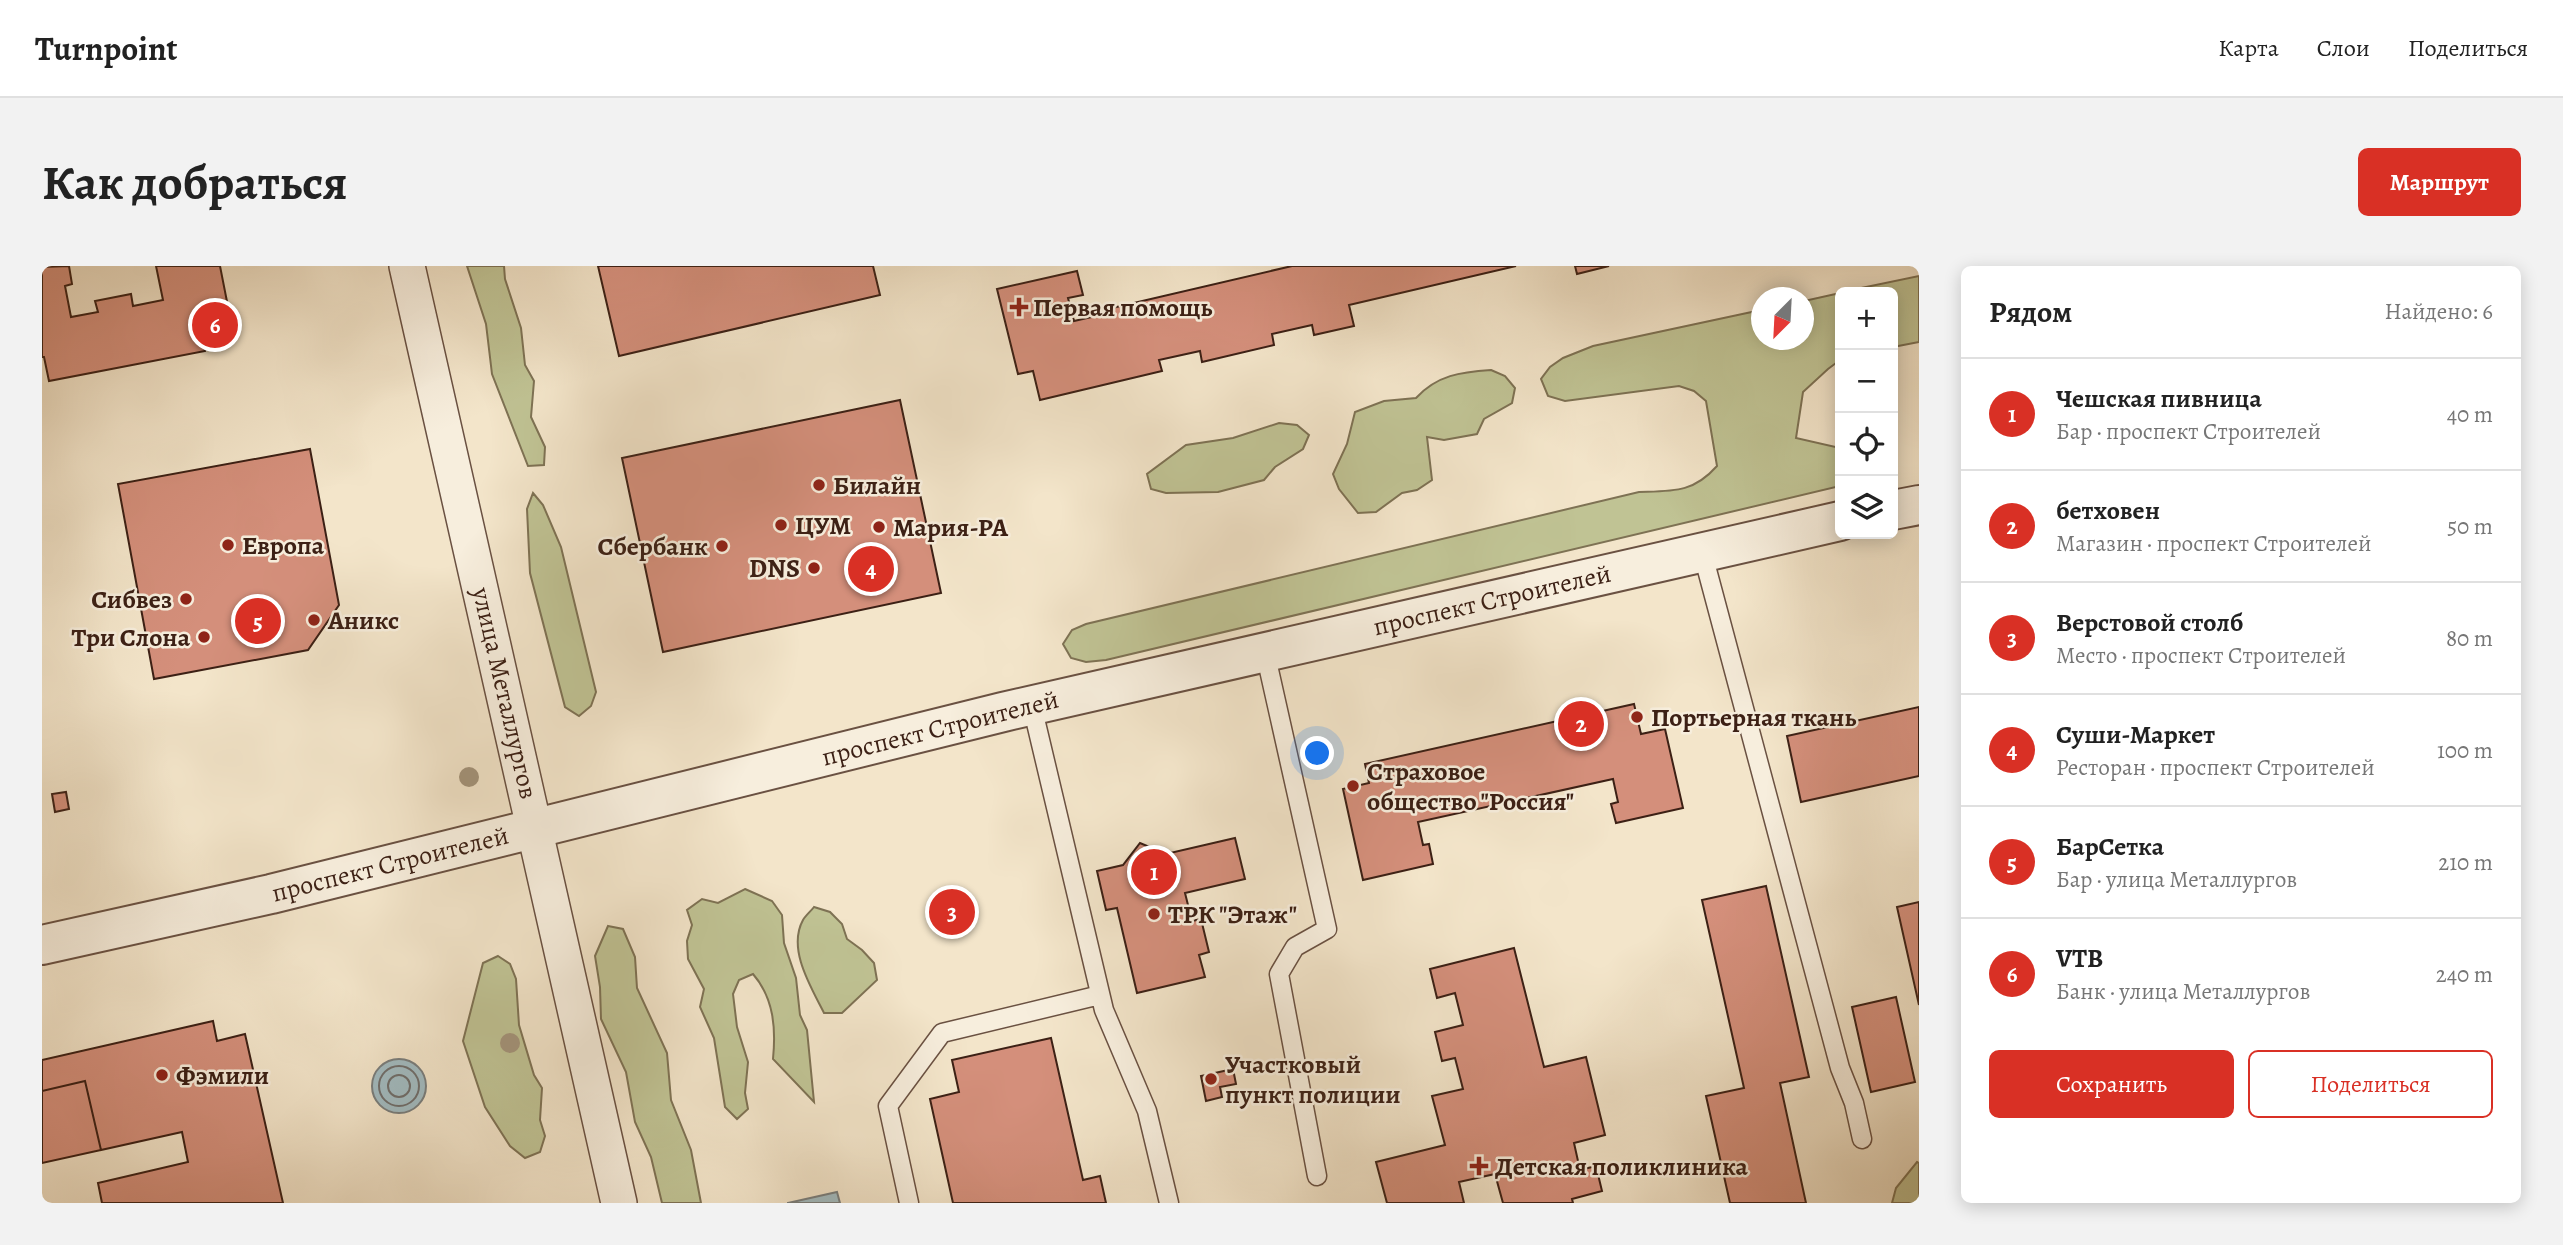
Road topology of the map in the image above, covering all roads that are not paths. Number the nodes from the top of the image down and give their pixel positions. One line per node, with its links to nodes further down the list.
1 (407, 266): 8 (street, улица Металлургов)
2 (1919, 505): 3 (street)
3 (1898, 509)
4 (1835, 522): 5 (street, проспект Строителей)
5 (1702, 551): 6 (street, проспект Строителей); 11 (lane)
6 (1265, 652): 7 (street, проспект Строителей); 12 (lane)
7 (1032, 706): 8 (street, проспект Строителей); 10 (lane)
8 (536, 828): 9 (street, проспект Строителей); 13 (street, улица Металлургов)
9 (42, 944)
10 (1100, 995): 14 (lane); 15 (lane)
11 (1862, 1139)
12 (1317, 1176)
13 (614, 1202)
14 (909, 1203)
15 (1169, 1203)

